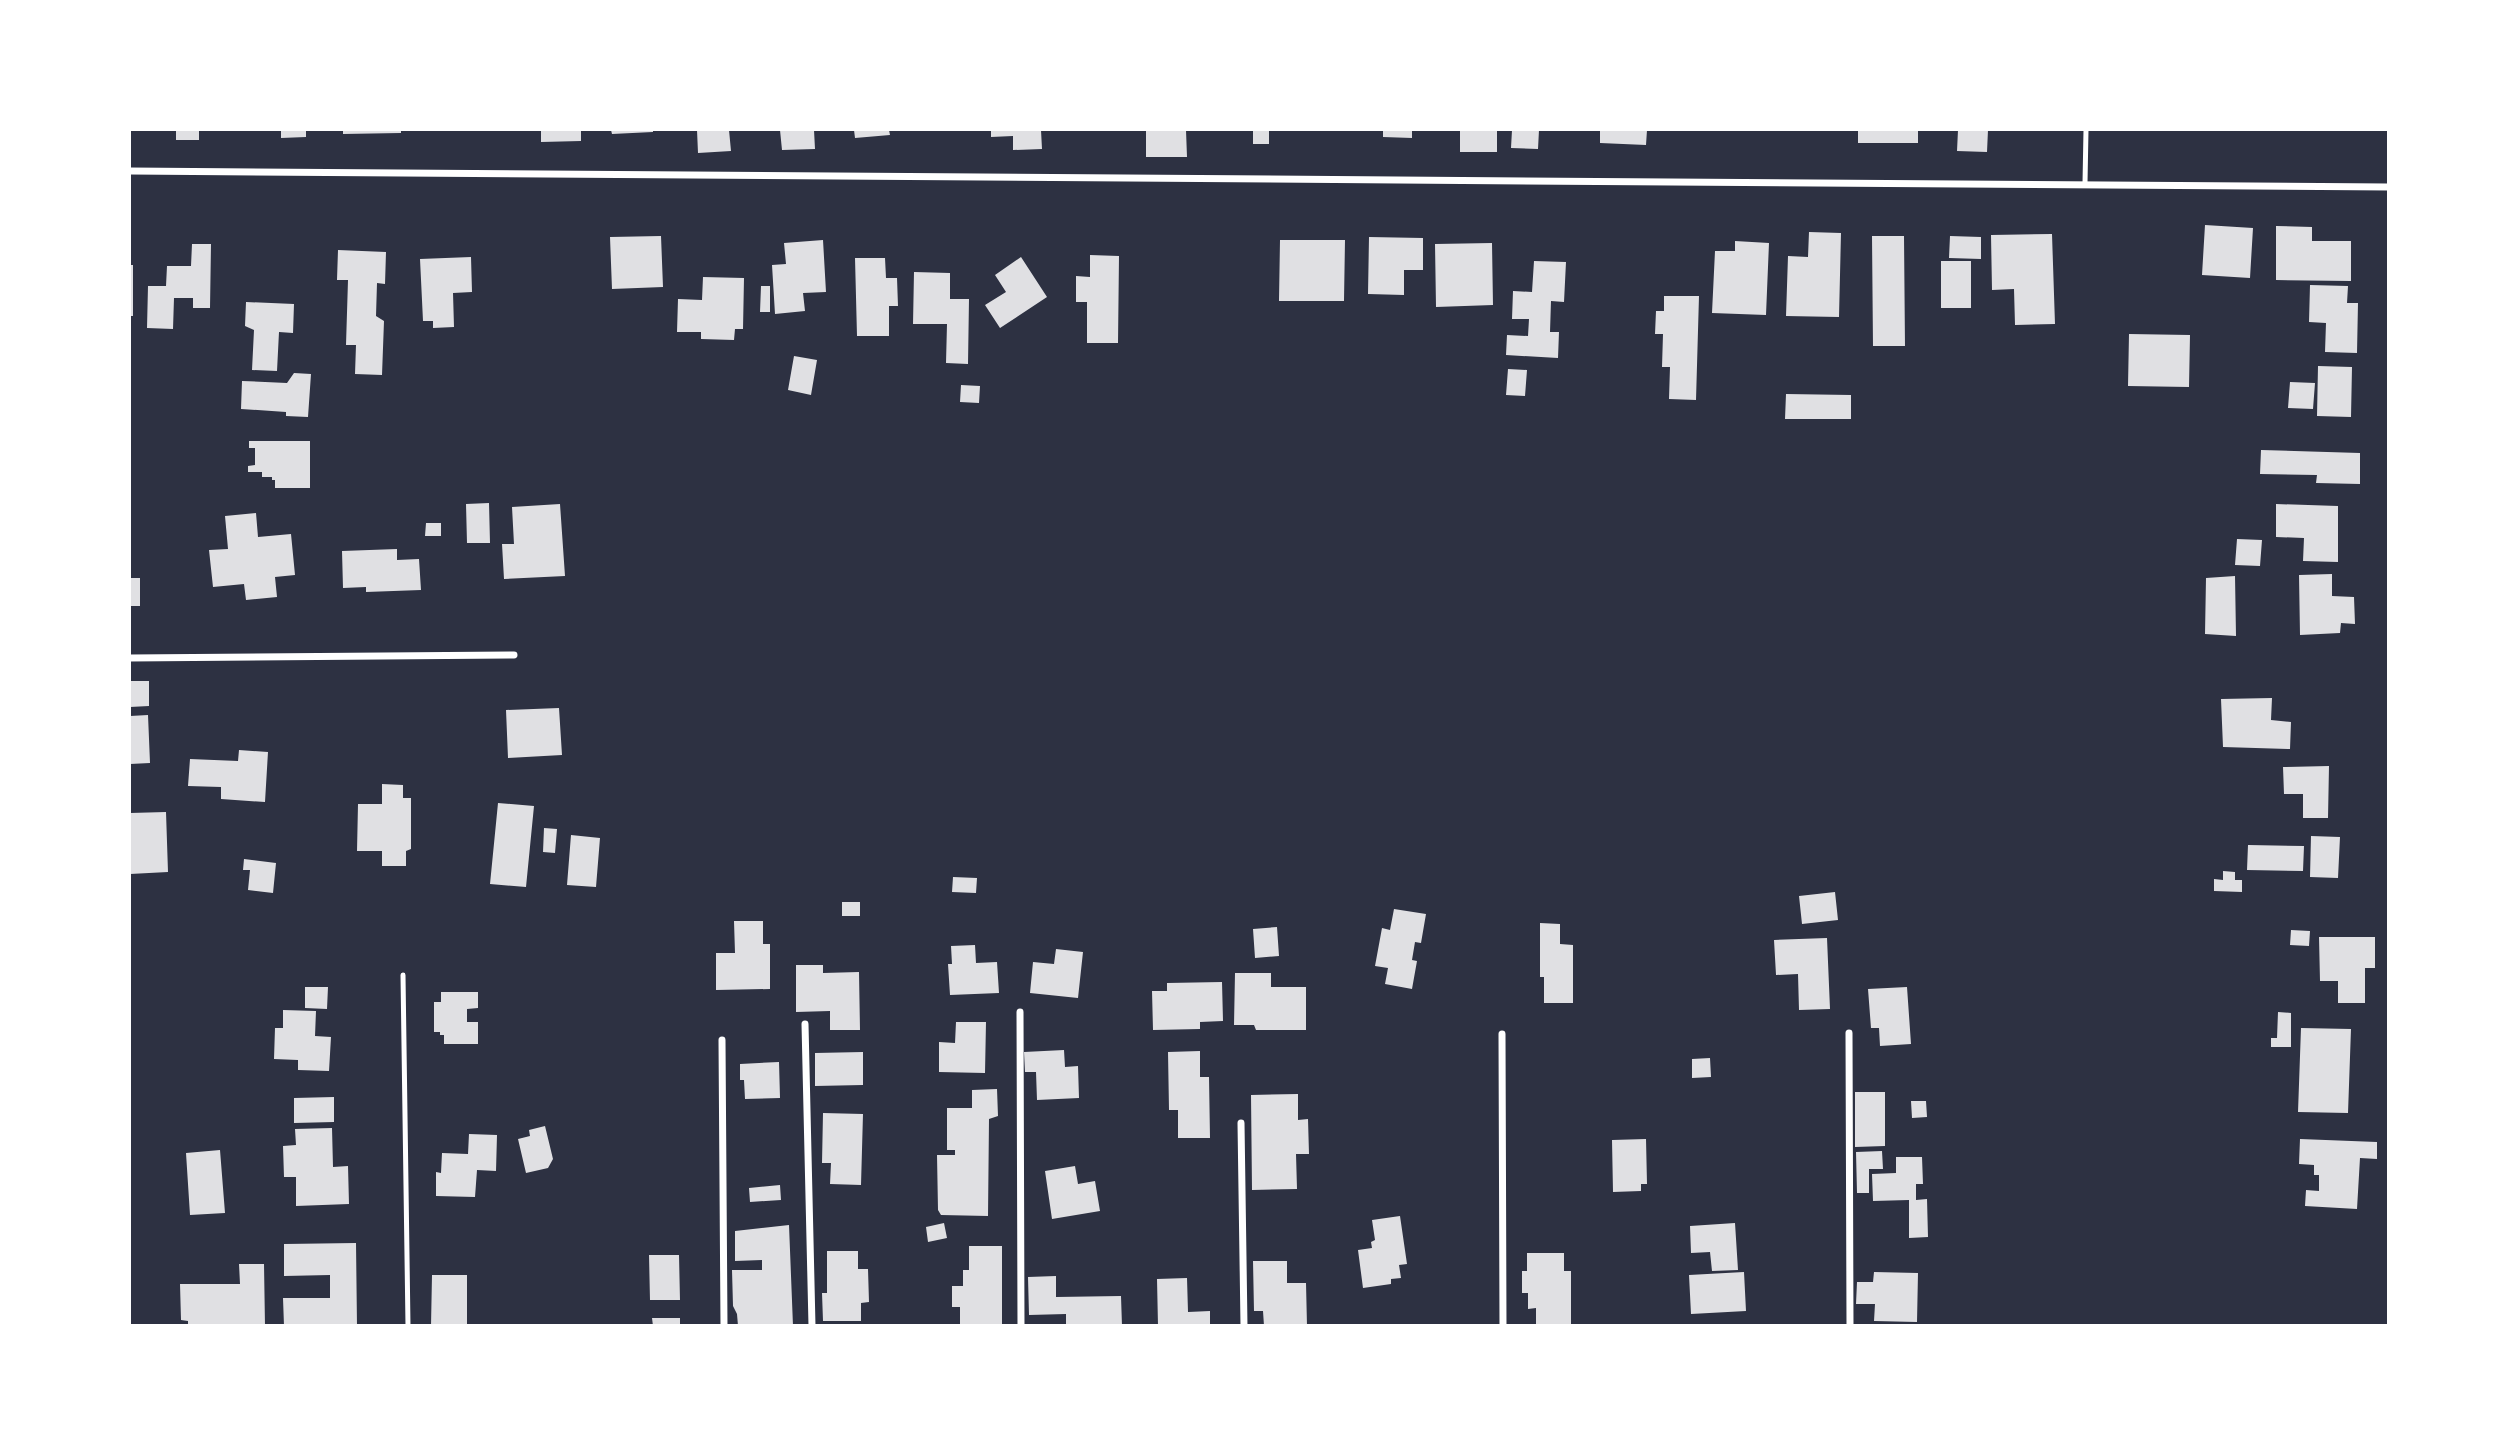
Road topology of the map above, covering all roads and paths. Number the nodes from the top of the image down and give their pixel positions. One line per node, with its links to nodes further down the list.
1 (2086, 130): 3 (lane)
2 (130, 171): 3 (street)
3 (2085, 183): 4 (street)
4 (2389, 187)
5 (514, 655): 6 (street)
6 (130, 658)
7 (404, 975): 14 (lane)
8 (1020, 1012): 17 (street)
9 (805, 1024): 16 (street)
10 (1849, 1032): 20 (street)
11 (1502, 1034): 19 (street)
12 (722, 1040): 15 (street)
13 (1241, 1123): 18 (street)
14 (408, 1325)
15 (724, 1325)
16 (812, 1325)
17 (1021, 1325)
18 (1244, 1325)
19 (1503, 1325)
20 (1850, 1325)

